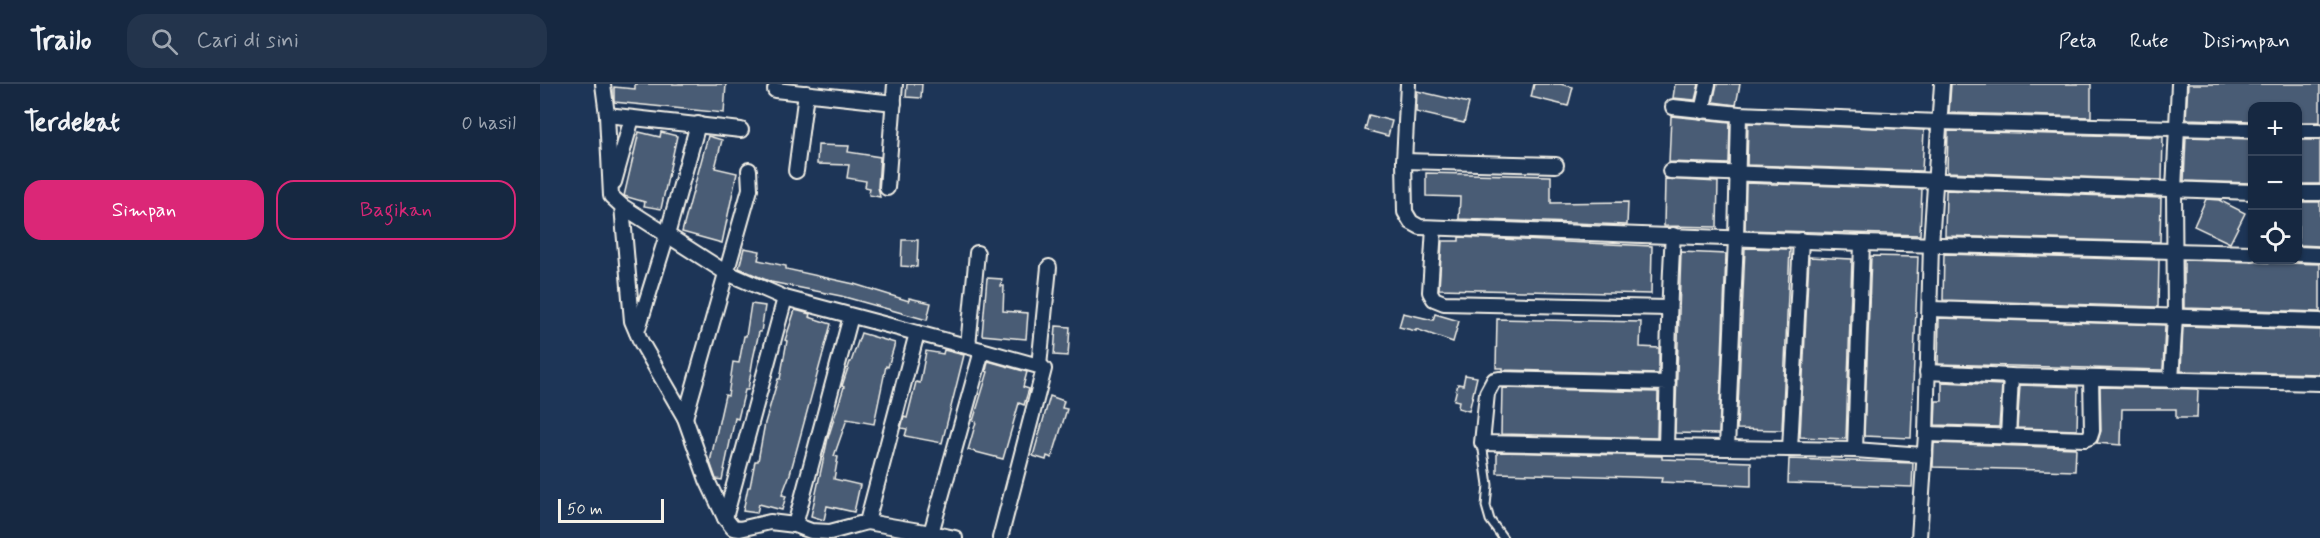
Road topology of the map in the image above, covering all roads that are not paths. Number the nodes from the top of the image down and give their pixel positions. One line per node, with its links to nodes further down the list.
1 (603, 84): 13 (street)
2 (895, 84): 9 (street)
3 (1408, 84): 22 (street)
4 (1708, 84): 11 (street)
5 (1942, 84): 15 (street)
6 (2180, 84): 17 (street)
7 (775, 90): 8 (street)
8 (806, 93): 9 (street); 25 (street)
9 (894, 103): 29 (street)
10 (1673, 107): 11 (street)
11 (1702, 111): 12 (street)
12 (1739, 114): 15 (street); 27 (street)
13 (607, 115): 14 (street); 34 (street)
14 (632, 118): 16 (street); 34 (street)
15 (1940, 122): 17 (street); 28 (street)
16 (698, 124): 18 (street); 37 (street)
17 (2179, 128): 19 (street); 30 (street)
18 (741, 130)
19 (2248, 130)
20 (2302, 130): 21 (street)
21 (2320, 131)
22 (1404, 161): 23 (street); 36 (street)
23 (1556, 165)
24 (749, 170): 49 (street)
25 (796, 171)
26 (1670, 171): 27 (street)
27 (1737, 175): 28 (street); 39 (street)
28 (1935, 181): 30 (street); 42 (street)
29 (887, 188)
30 (2174, 190): 31 (street); 43 (street)
31 (2248, 192)
32 (2302, 193): 33 (street)
33 (2320, 193)
34 (611, 196): 35 (street)
35 (622, 206): 37 (street); 56 (street)
36 (1434, 228): 38 (street); 51 (street)
37 (667, 235): 49 (street); 56 (street)
38 (1673, 235): 39 (street); 51 (street)
39 (1736, 238): 40 (street); 71 (street)
40 (1801, 240): 41 (street); 72 (street)
41 (1862, 243): 42 (street); 73 (street)
42 (1931, 244): 43 (street); 52 (street)
43 (2174, 251): 45 (street); 54 (street)
44 (977, 253): 58 (street)
45 (2248, 253)
46 (2302, 254): 47 (street)
47 (2320, 255)
48 (1049, 267): 59 (street)
49 (725, 272): 50 (street); 66 (street)
50 (785, 297): 53 (street); 75 (street)
51 (1668, 308): 64 (street)
52 (1930, 309): 54 (street); 60 (street)
53 (851, 316): 57 (street); 77 (street)
54 (2175, 317): 55 (street); 63 (street)
55 (2320, 321)
56 (637, 332): 66 (street)
57 (917, 333): 58 (street); 76 (street)
58 (975, 348): 59 (street); 78 (street)
59 (1039, 366): 80 (street)
60 (1928, 372): 61 (street); 67 (street)
61 (2011, 376): 62 (street); 68 (street)
62 (2091, 378): 63 (street); 68 (street)
63 (2171, 380): 65 (street)
64 (1668, 383): 69 (street); 70 (street)
65 (2320, 383)
66 (685, 418): 75 (street)
67 (1926, 434): 68 (street); 74 (street)
68 (2008, 437)
69 (1482, 443): 70 (street); 81 (lane)
70 (1666, 447): 71 (street)
71 (1727, 447): 72 (street)
72 (1790, 449): 73 (street)
73 (1855, 450): 74 (street)
74 (1923, 455): 82 (street)
75 (725, 518): 77 (street)
76 (867, 522): 77 (street); 78 (street)
77 (795, 525)
78 (932, 533): 79 (street)
79 (955, 538)
80 (1000, 538)
81 (1503, 538)
82 (1919, 538)

